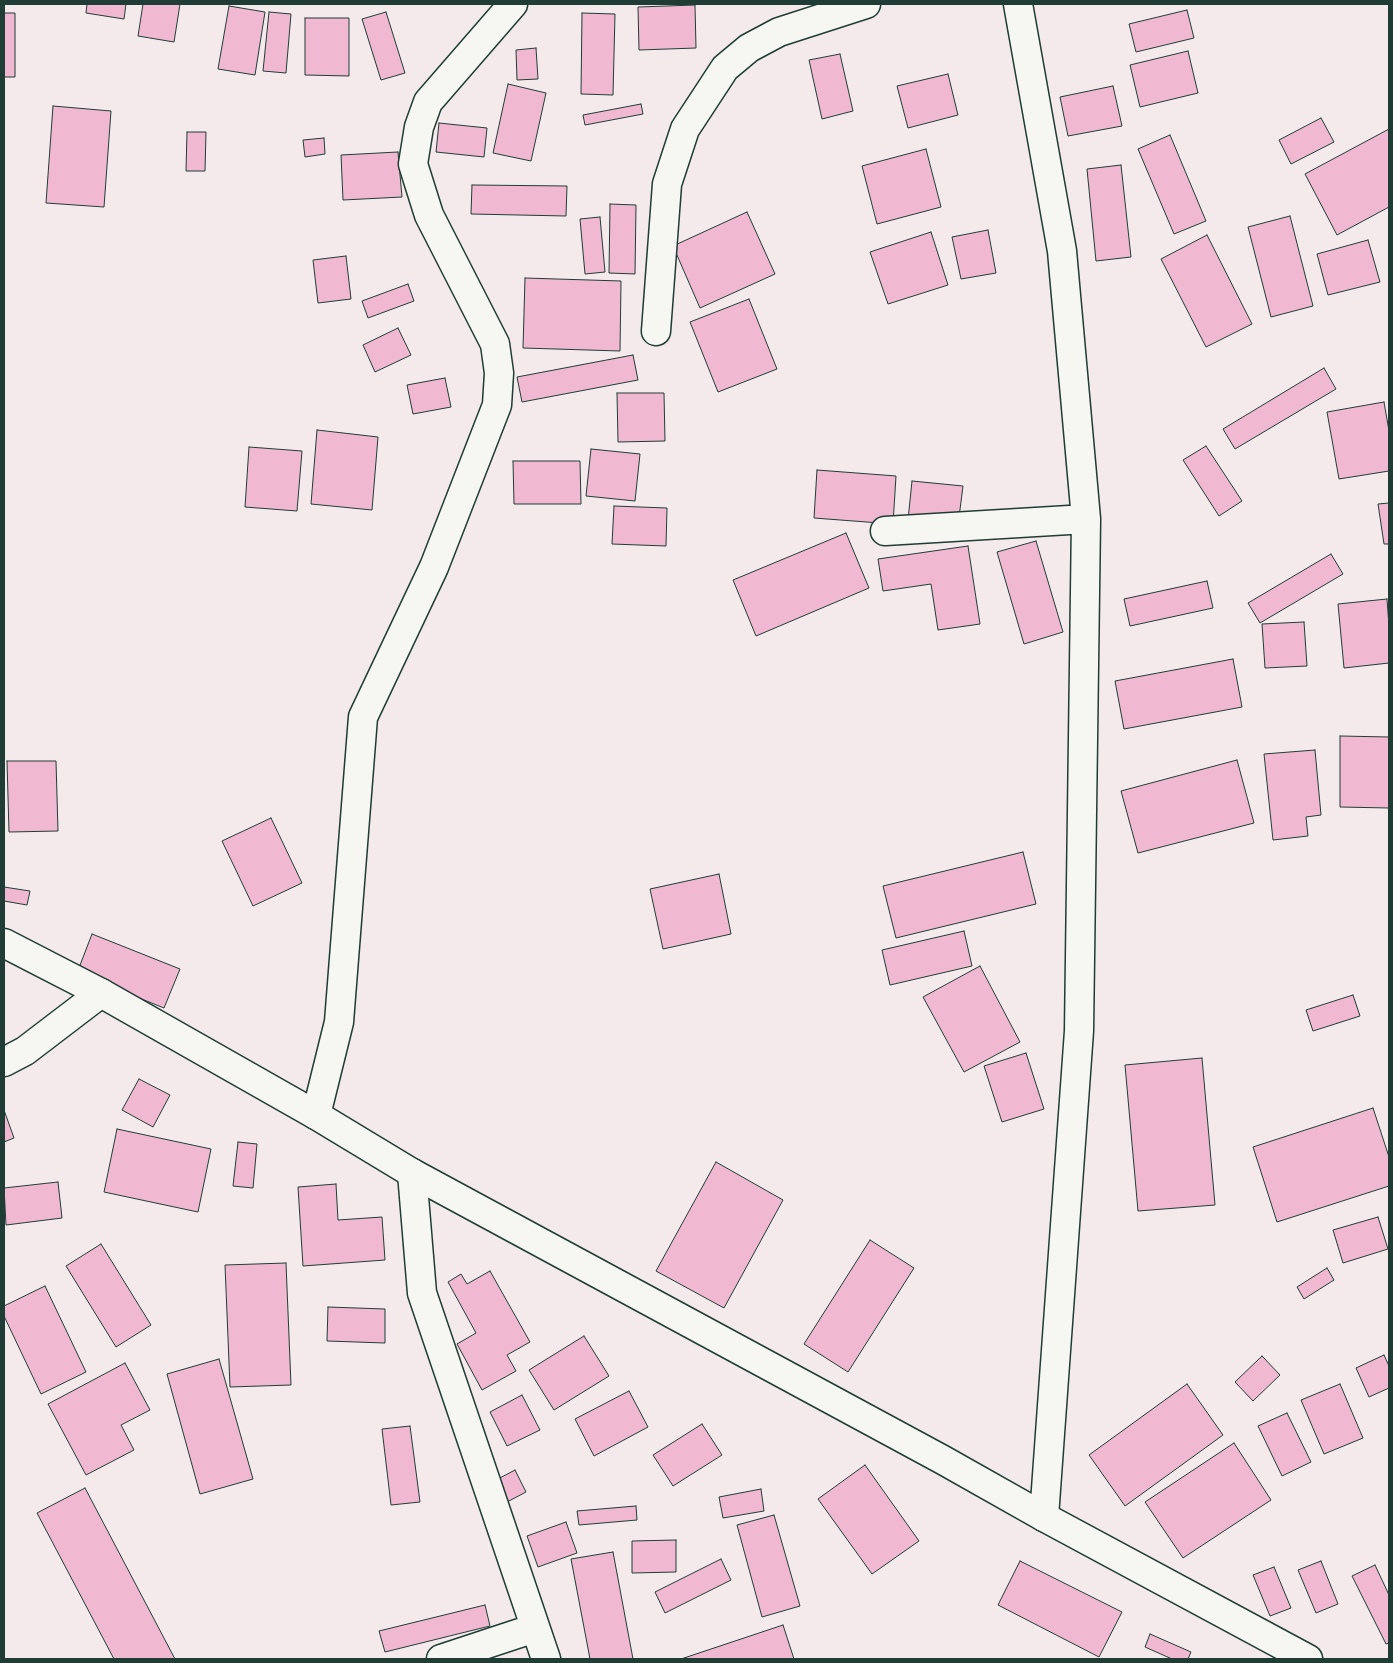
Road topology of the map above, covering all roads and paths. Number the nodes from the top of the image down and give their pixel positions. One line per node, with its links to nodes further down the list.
1 (513, 4): 10 (street)
2 (866, 4): 4 (street)
3 (1018, 4): 5 (street)
4 (656, 331)
5 (1086, 519): 6 (street); 12 (street)
6 (885, 531)
7 (4, 943): 8 (street)
8 (101, 993): 9 (street); 10 (street)
9 (4, 1062)
10 (316, 1115): 11 (street)
11 (412, 1173): 12 (street); 13 (street)
12 (1044, 1516): 16 (street)
13 (535, 1628): 14 (street); 15 (street)
14 (441, 1659)
15 (546, 1659)
16 (1308, 1659)

